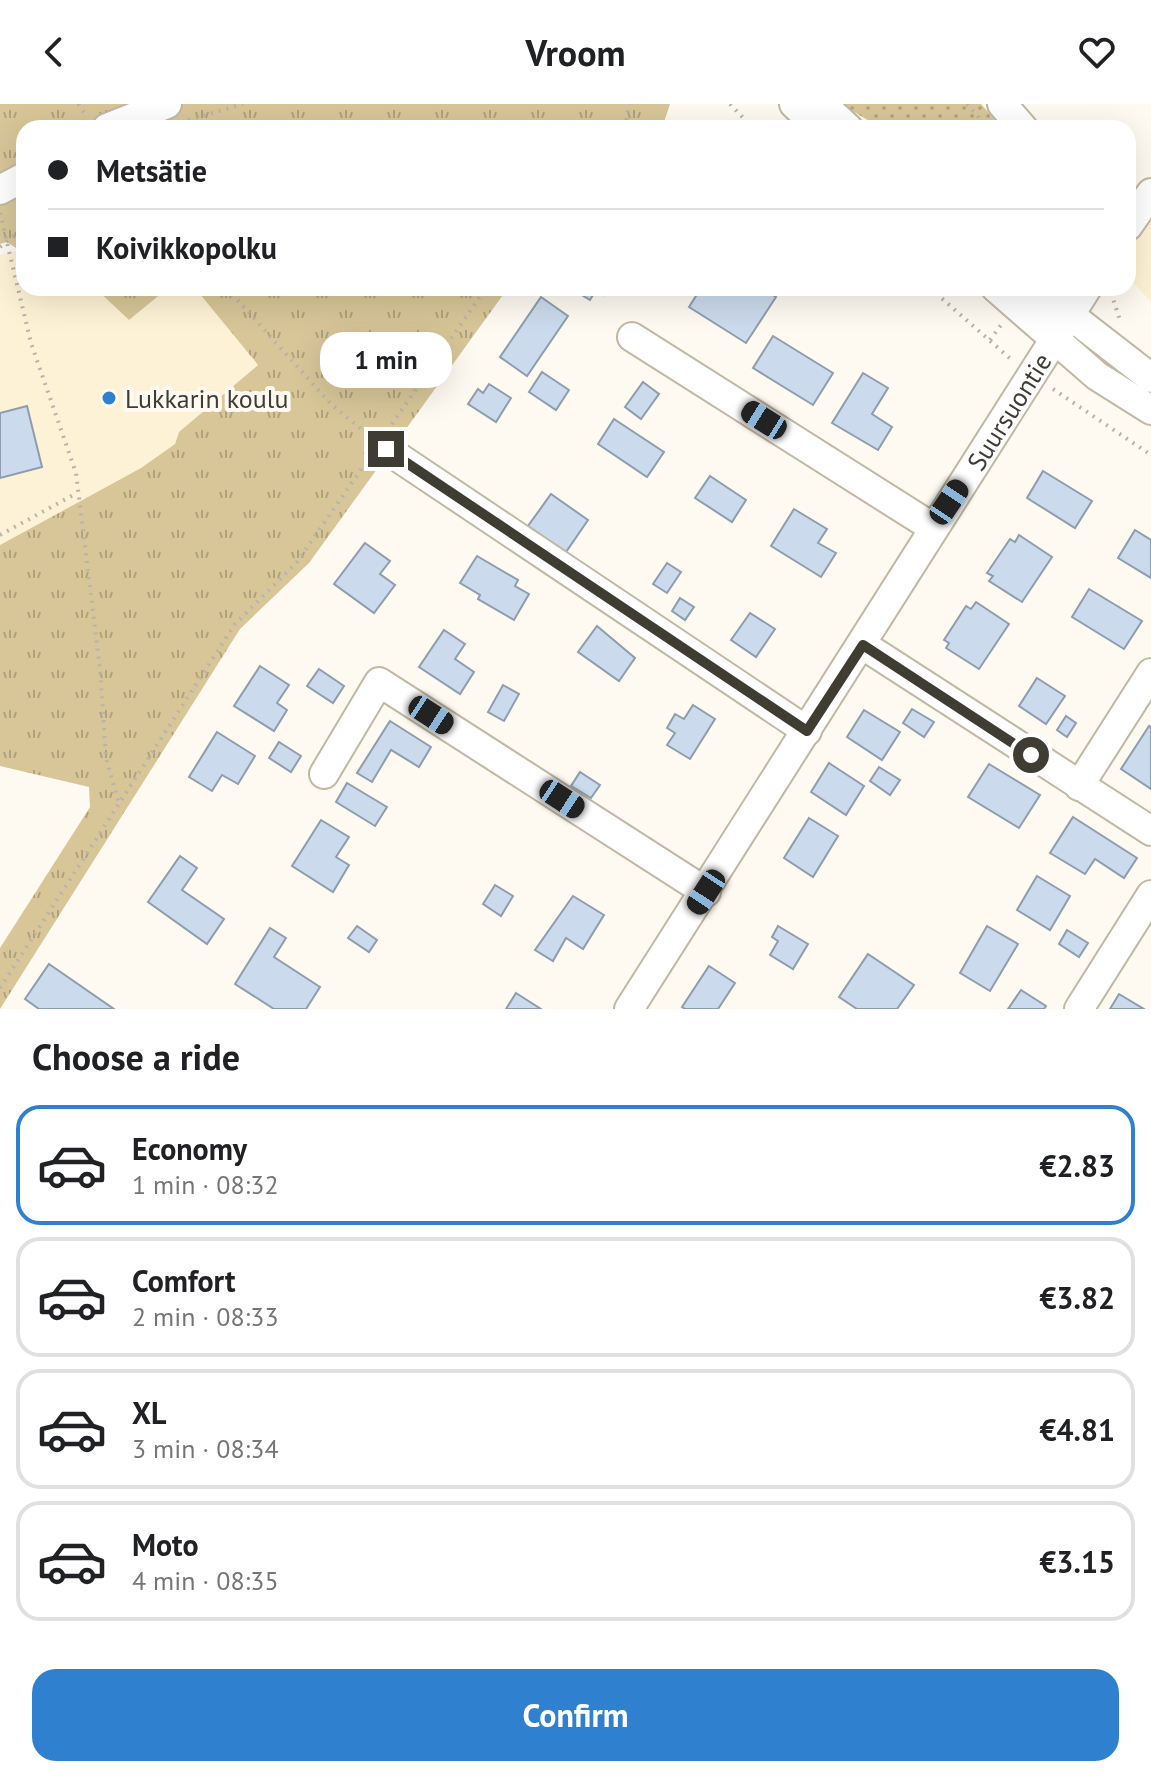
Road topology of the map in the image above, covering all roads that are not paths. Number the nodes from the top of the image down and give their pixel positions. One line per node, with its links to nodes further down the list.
1 (794, 104): 6 (street)
2 (822, 104): 7 (street)
3 (1002, 104): 8 (street)
4 (172, 114): 5 (street)
5 (128, 120)
6 (811, 120)
7 (839, 120)
8 (1016, 120)
9 (1009, 296): 12 (street)
10 (1040, 296): 12 (street)
11 (1082, 296): 12 (street, Suursuontie)
12 (1061, 328): 14 (street); 15 (street); 17 (street, Suursuontie)
13 (632, 337): 17 (street)
14 (1151, 378)
15 (1151, 410)
16 (382, 446): 20 (street)
17 (932, 527): 18 (street, Suursuontie)
18 (863, 645): 20 (street, Suursuontie); 22 (street)
19 (1151, 673): 22 (street)
20 (807, 731): 24 (street, Suursuontie)
21 (324, 774): 24 (street)
22 (1079, 786): 23 (street)
23 (1151, 831)
24 (706, 892): 26 (street, Suursuontie)
25 (1151, 895): 27 (street)
26 (629, 1009)
27 (1079, 1009)

